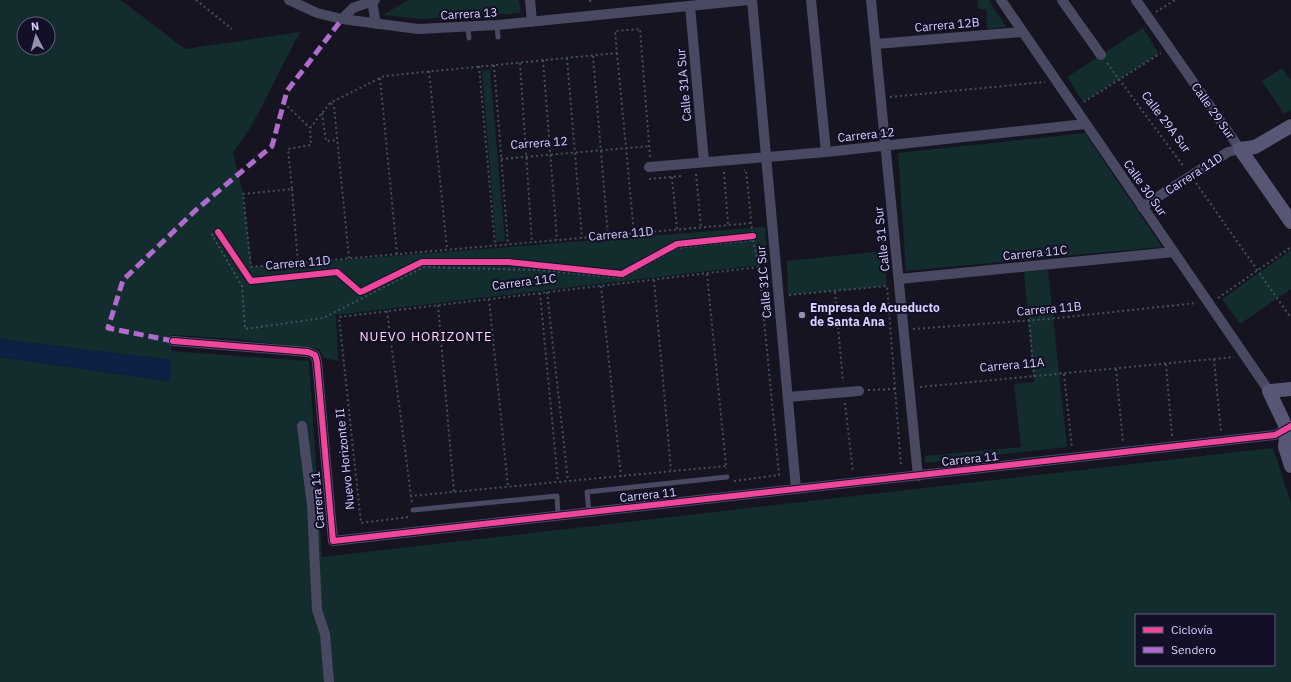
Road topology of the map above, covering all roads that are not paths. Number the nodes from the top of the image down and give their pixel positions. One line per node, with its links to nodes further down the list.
1 (289, 0): 11 (street, Carrera 13)
2 (530, 0): 12 (street)
3 (750, 0): 10 (street, Carrera 13); 24 (street, Calle 31C Sur)
4 (811, 0): 23 (street)
5 (871, 0): 17 (street, Calle 31 Sur)
6 (1000, 0): 15 (street, Calle 30 Sur)
7 (1062, 0): 18 (street)
8 (1136, 0): 22 (street, Calle 29 Sur)
9 (374, 1): 11 (street); 13 (street)
10 (690, 6): 12 (street, Carrera 13); 25 (street, Calle 31A Sur)
11 (342, 19): 13 (street, Carrera 13)
12 (532, 22): 14 (street, Carrera 13)
13 (376, 24): 14 (street, Carrera 13)
14 (497, 25): 16 (lane)
15 (1022, 32): 17 (street, Carrera 12B); 19 (street, Calle 30 Sur)
16 (498, 37)
17 (876, 44): 21 (street, Calle 31 Sur)
18 (1101, 55)
19 (1085, 124): 21 (street, Carrera 12); 27 (street, Calle 30 Sur)
20 (1291, 126): 22 (street, Carrera 11D)
21 (885, 146): 23 (street, Carrera 12); 30 (street, Calle 31 Sur)
22 (1240, 150): 27 (street, Carrera 11D); 28 (street, Calle 29 Sur)
23 (826, 152): 24 (street, Carrera 12)
24 (766, 158): 25 (street, Carrera 12); 35 (street, Calle 31C Sur)
25 (704, 162): 26 (street, Carrera 12)
26 (649, 167)
27 (1142, 207): 29 (street, Calle 30 Sur)
28 (1291, 222)
29 (1174, 252): 30 (street, Carrera 11C); 34 (street, Calle 30 Sur)
30 (899, 279): 39 (street, Calle 31 Sur)
31 (173, 341): 44 (street, Carrera 11)
32 (1291, 389): 34 (street)
33 (859, 391): 35 (street)
34 (1269, 391): 37 (street)
35 (788, 397): 41 (street, Calle 31C Sur)
36 (302, 426): 45 (street)
37 (1290, 429): 38 (street); 39 (street, Carrera 11)
38 (1291, 466)
39 (918, 476): 41 (street, Carrera 11)
40 (727, 477): 43 (lane)
41 (796, 489): 43 (street, Carrera 11)
42 (413, 510): 44 (lane)
43 (590, 512): 44 (street, Carrera 11)
44 (558, 516)
45 (329, 682)

